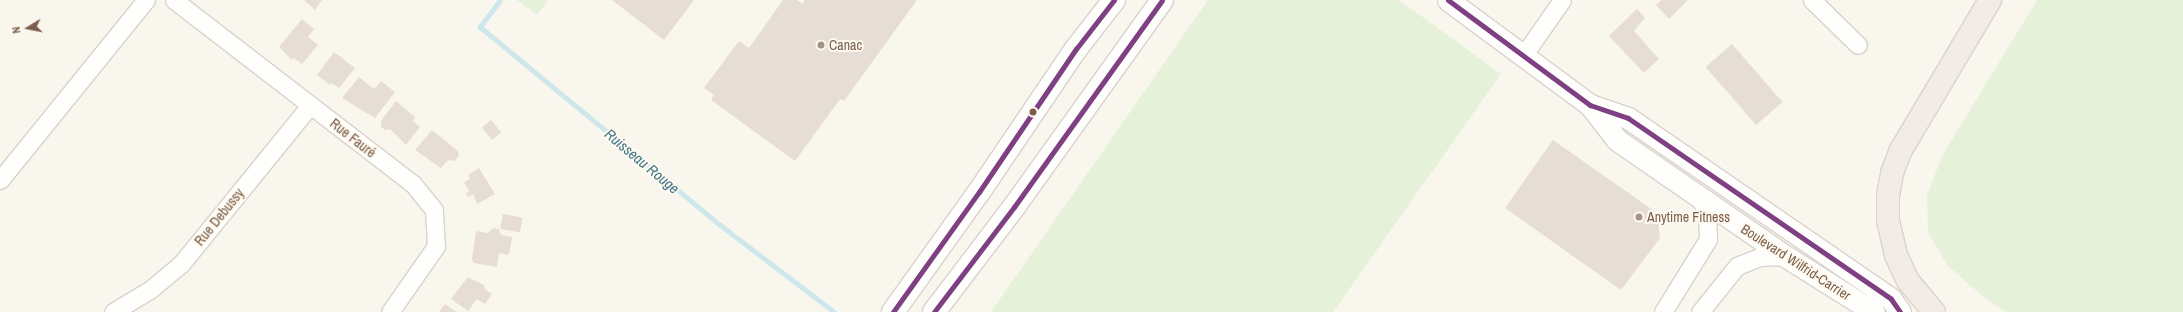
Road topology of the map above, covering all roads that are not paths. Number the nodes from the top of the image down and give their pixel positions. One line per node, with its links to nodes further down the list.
1 (146, 0): 13 (street)
2 (174, 0): 11 (street, Rue Fauré)
3 (1114, 0): 18 (main road)
4 (1162, 0): 19 (main road)
5 (1448, 0): 10 (street, Boulevard Wilfrid-Carrier)
6 (1562, 0): 10 (street)
7 (1812, 0): 9 (street)
8 (1990, 0): 24 (highway)
9 (1858, 45)
10 (1523, 56): 12 (street, Boulevard Wilfrid-Carrier)
11 (310, 105): 16 (street, Rue Debussy); 17 (street, Rue Fauré)
12 (1590, 106): 14 (street, Boulevard Wilfrid-Carrier); 23 (street, Boulevard Wilfrid-Carrier)
13 (0, 180)
14 (1700, 198): 15 (street, Boulevard Wilfrid-Carrier); 20 (street)
15 (1785, 256): 21 (street); 22 (street, Boulevard Wilfrid-Carrier)
16 (113, 312)
17 (390, 312)
18 (893, 312)
19 (934, 312)
20 (1663, 312)
21 (1700, 312)
22 (1874, 312)
23 (1900, 312)
24 (1934, 312)

